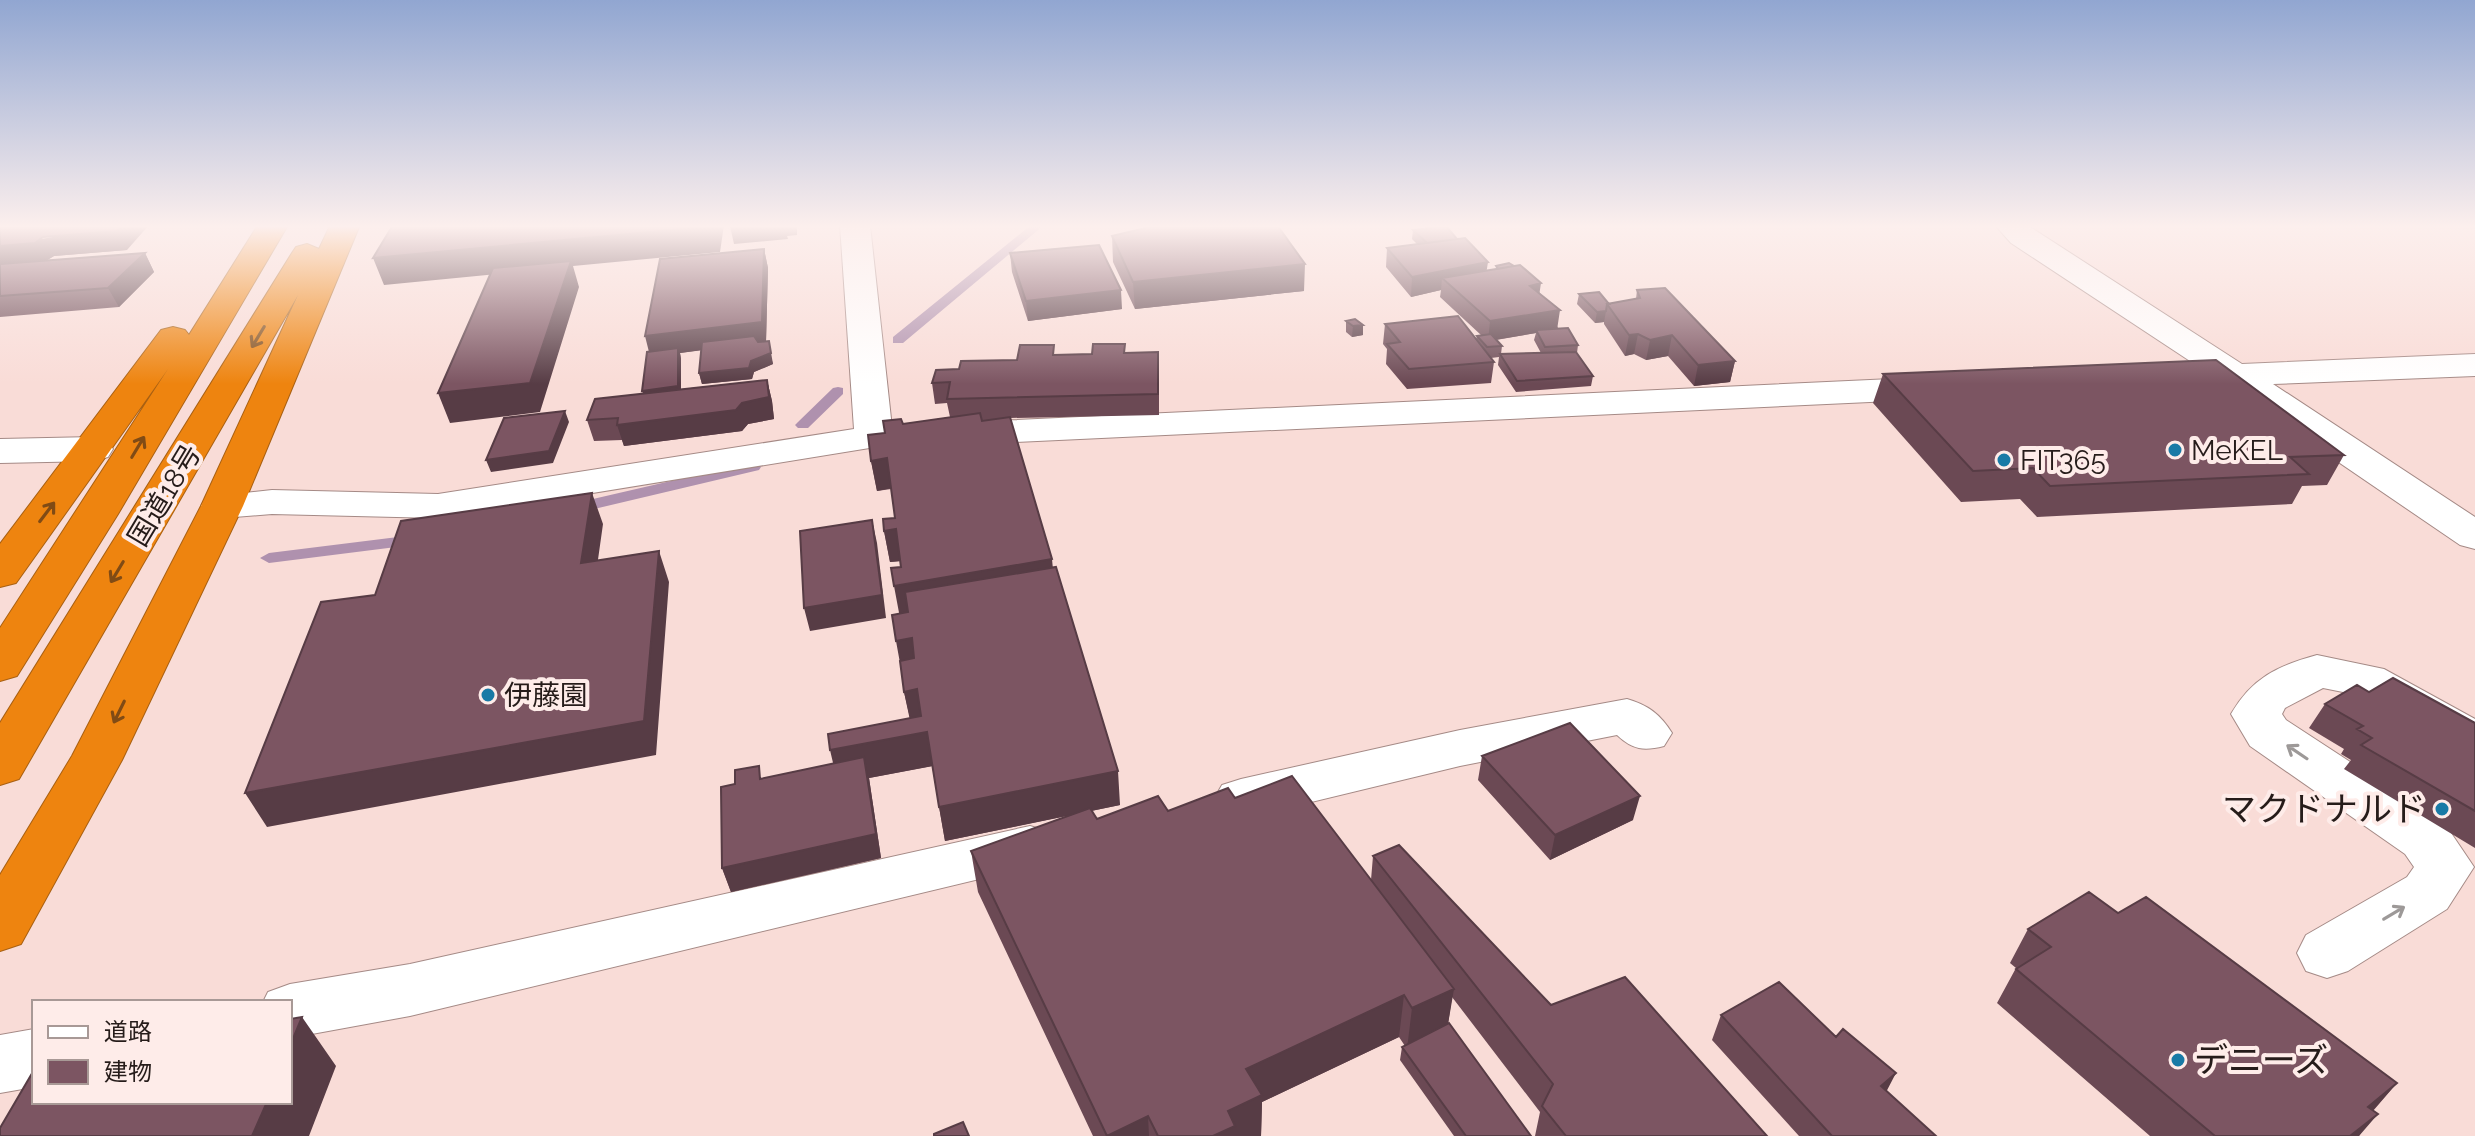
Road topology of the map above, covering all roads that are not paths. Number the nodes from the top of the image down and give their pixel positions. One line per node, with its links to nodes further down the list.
1 (215, 278): 12 (highway)
2 (241, 278): 17 (highway, 国道18号, one-way to 2)
3 (293, 278): 20 (highway, 国道18号, one-way to 20)
4 (322, 278): 14 (highway)
5 (867, 278): 11 (street)
6 (2085, 278): 8 (street)
7 (2475, 365): 8 (street)
8 (2235, 375): 9 (street); 15 (street)
9 (2140, 379)
10 (1966, 387): 11 (street)
11 (901, 436): 14 (street)
12 (94, 449): 13 (street); 16 (highway, one-way to 12)
13 (0, 451)
14 (222, 506): 23 (highway, one-way to 23)
15 (2475, 536)
16 (0, 574)
17 (0, 665)
18 (1646, 733): 21 (street)
19 (2475, 742): 24 (street, one-way to 19)
20 (0, 766)
21 (1197, 809)
22 (1073, 837): 25 (street)
23 (0, 927)
24 (2327, 953)
25 (292, 1011)
26 (32, 1058): 27 (street)
27 (0, 1064)

